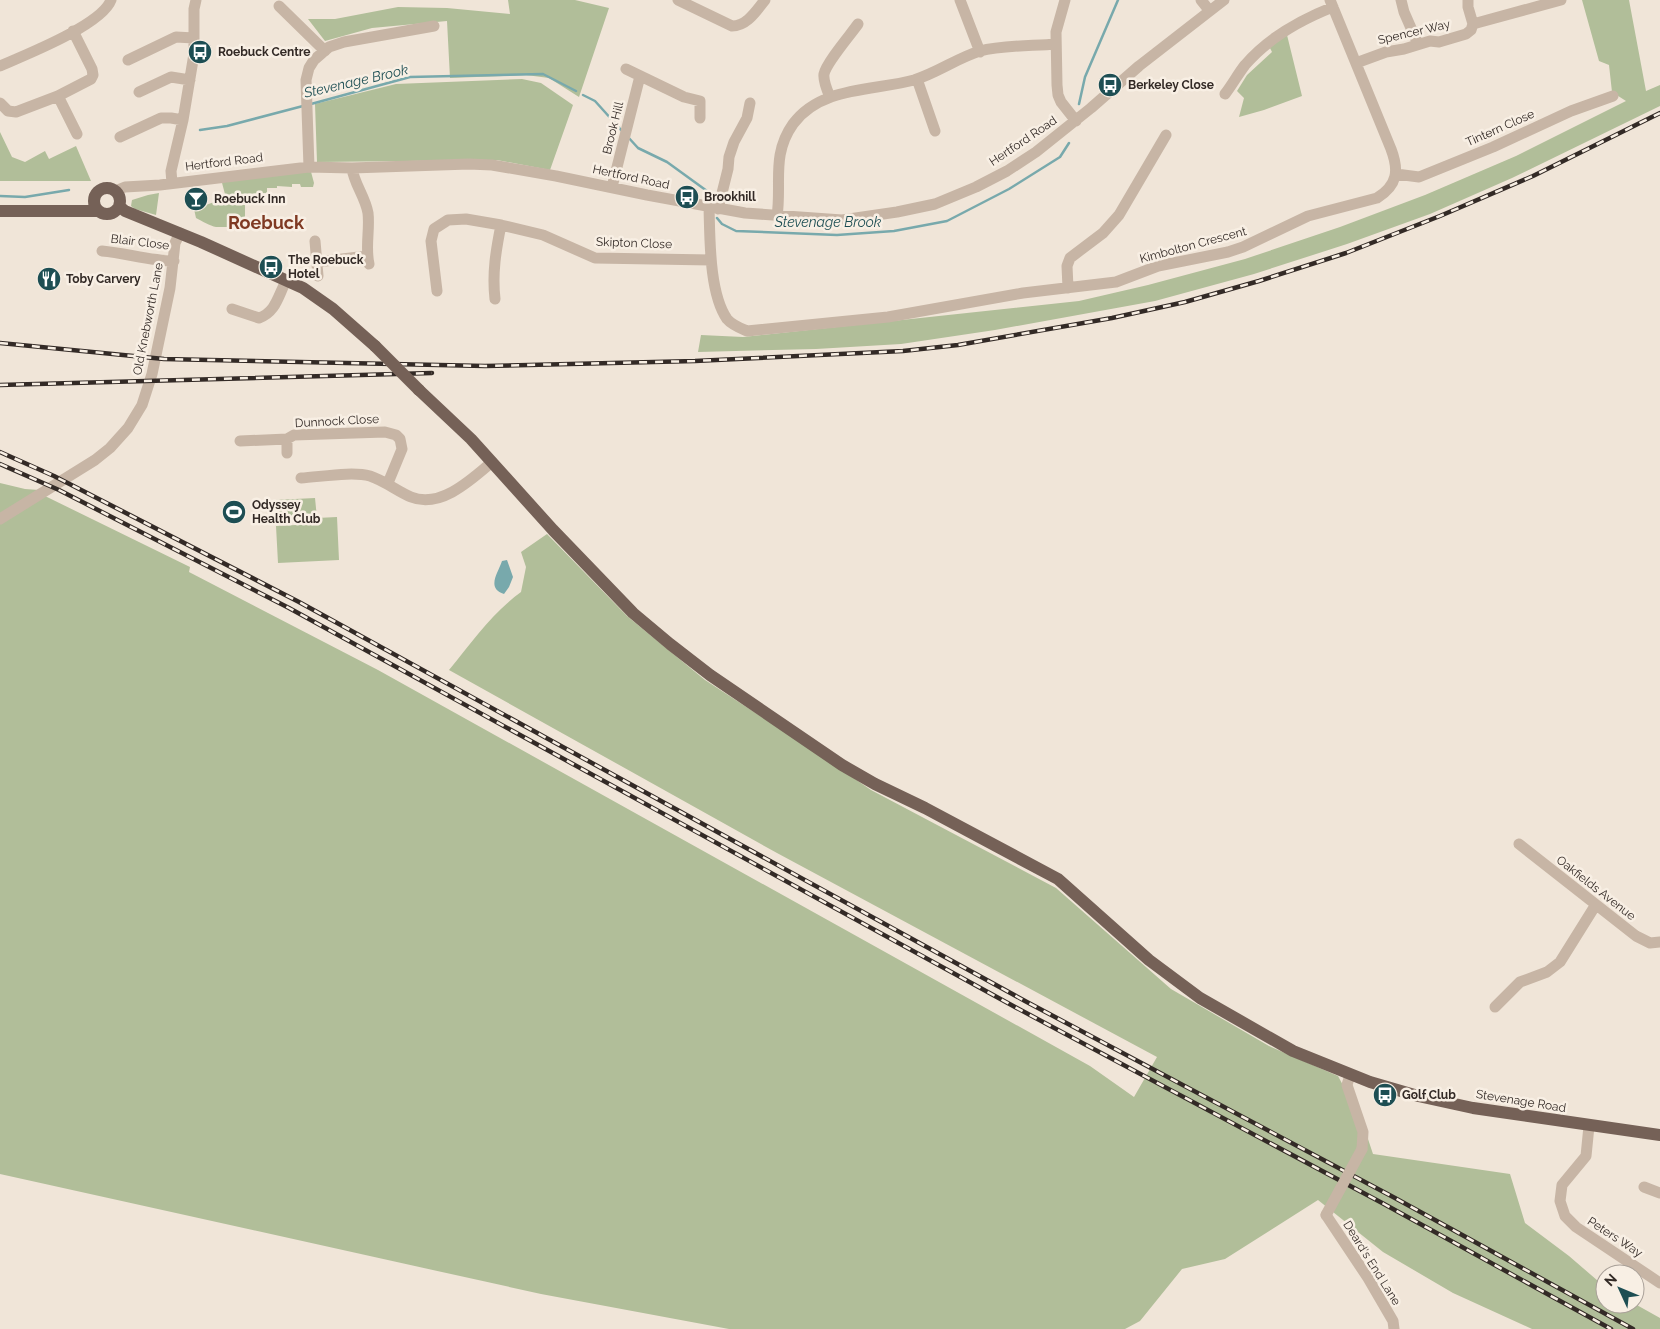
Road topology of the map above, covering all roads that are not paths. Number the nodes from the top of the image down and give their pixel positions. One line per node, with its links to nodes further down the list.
1 (111, 0): 17 (street)
2 (196, 0): 19 (street)
3 (678, 0): 4 (street)
4 (765, 0)
5 (960, 0): 23 (street)
6 (1065, 0): 20 (street)
7 (1201, 0): 14 (street)
8 (1224, 0): 14 (street, Hertford Road)
9 (1401, 0): 21 (street)
10 (1468, 0): 15 (street)
11 (1561, 0): 15 (street, Spencer Way)
12 (1331, 3): 25 (street); 32 (street)
13 (279, 6): 22 (street)
14 (1209, 10): 40 (street, Hertford Road)
15 (1473, 24): 21 (street, Spencer Way)
16 (434, 26): 22 (street)
17 (73, 31): 26 (street); 33 (street)
18 (856, 31): 35 (street)
19 (194, 38): 24 (street); 30 (street)
20 (1056, 44): 23 (street); 40 (street)
21 (1418, 44): 25 (street, Spencer Way)
22 (325, 51): 45 (street)
23 (980, 52): 29 (street)
24 (128, 60)
25 (1356, 63): 47 (street)
26 (0, 66)
27 (626, 69): 28 (street)
28 (640, 76): 38 (street); 49 (street, Brook Hill)
29 (917, 79): 35 (street); 41 (street)
30 (190, 80): 31 (street); 39 (street)
31 (139, 92)
32 (1225, 94)
33 (58, 96): 36 (street); 42 (street)
34 (1613, 96): 47 (street, Tintern Close)
35 (830, 97): 57 (street)
36 (0, 103)
37 (750, 103): 53 (street, Kimbolton Crescent)
38 (700, 118)
39 (182, 120): 44 (street); 48 (street)
40 (1076, 121): 57 (street, Hertford Road)
41 (936, 123)
42 (77, 134)
43 (1166, 135): 67 (street)
44 (120, 137)
45 (309, 167): 46 (street, Hertford Road); 48 (street, Hertford Road)
46 (352, 168): 49 (street, Hertford Road); 64 (street)
47 (1396, 174): 67 (street, Kimbolton Crescent)
48 (172, 182): 50 (street, Hertford Road)
49 (612, 187): 53 (street, Hertford Road)
50 (115, 191): 51 (main road); 52 (main road)
51 (94, 198): 55 (main road); 56 (main road)
52 (119, 206): 56 (main road); 59 (main road, Stevenage Road)
53 (713, 208): 57 (street, Hertford Road); 62 (street, Kimbolton Crescent)
54 (0, 211): 55 (main road)
55 (74, 211): 56 (main road)
56 (98, 211)
57 (777, 216)
58 (501, 225): 62 (street, Skipton Close); 68 (street, Skipton Close); 69 (street)
59 (180, 233): 63 (street, Old Knebworth Lane); 66 (main road, Stevenage Road)
60 (315, 241): 64 (street)
61 (102, 251): 63 (street, Blair Close)
62 (712, 260): 67 (street, Kimbolton Crescent)
63 (174, 261): 77 (street, Old Knebworth Lane)
64 (318, 262): 65 (street)
65 (318, 276)
66 (286, 281): 70 (street); 74 (main road, Stevenage Road, bridge)
67 (1068, 288)
68 (437, 291)
69 (495, 299)
70 (232, 309)
71 (287, 438): 72 (street, Dunnock Close); 73 (street, Dunnock Close); 76 (street, Dunnock Close)
72 (240, 441)
73 (287, 453)
74 (492, 462): 76 (street); 82 (main road, Stevenage Road)
75 (301, 478): 76 (street)
76 (388, 483)
77 (0, 519)
78 (1519, 844): 79 (street, Oakfields Avenue)
79 (1596, 906): 80 (street, Oakfields Avenue); 81 (street)
80 (1660, 942)
81 (1495, 1007)
82 (1350, 1075): 83 (main road, Stevenage Road); 88 (street, Deard's End Lane, bridge)
83 (1589, 1126): 84 (main road, Stevenage Road); 87 (street, Peters Way)
84 (1660, 1135)
85 (1644, 1187): 86 (street)
86 (1660, 1193)
87 (1660, 1283)
88 (1394, 1329)

